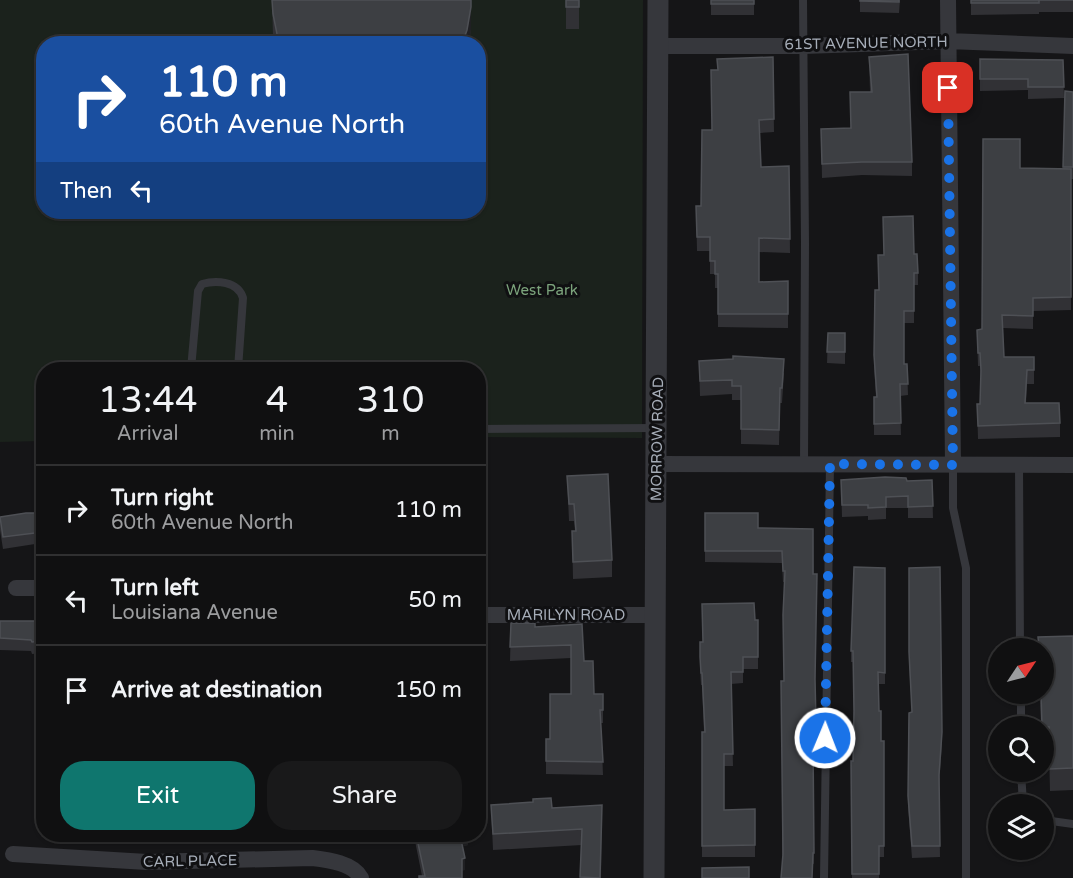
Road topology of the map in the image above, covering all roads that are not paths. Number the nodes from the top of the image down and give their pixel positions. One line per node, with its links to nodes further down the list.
1 (658, 0): 5 (street, MORROW ROAD)
2 (803, 0): 6 (lane)
3 (948, 0): 4 (street)
4 (948, 41): 6 (street, 61ST AVENUE NORTH); 7 (street, 61ST AVENUE NORTH); 15 (street)
5 (659, 46): 6 (street, 61ST AVENUE NORTH); 10 (street, MORROW ROAD)
6 (802, 46): 13 (lane)
7 (1073, 46)
8 (192, 362): 9 (lane)
9 (238, 362)
10 (657, 428): 11 (lane); 12 (street, MORROW ROAD)
11 (486, 429)
12 (657, 464): 13 (street); 21 (street, MORROW ROAD)
13 (804, 464): 14 (street)
14 (830, 464): 15 (street); 29 (lane)
15 (953, 465): 16 (street); 30 (lane)
16 (1019, 465): 17 (street); 22 (lane)
17 (1073, 465)
18 (16, 588): 19 (street)
19 (36, 588)
20 (486, 615): 21 (street, MARILYN ROAD)
21 (654, 615): 28 (street, MORROW ROAD)
22 (1020, 638)
23 (1054, 821): 24 (lane)
24 (1073, 824)
25 (13, 854): 26 (street, CARL PLACE)
26 (147, 870): 27 (street, CARL PLACE)
27 (362, 878)
28 (654, 878)
29 (824, 878)
30 (966, 878)

